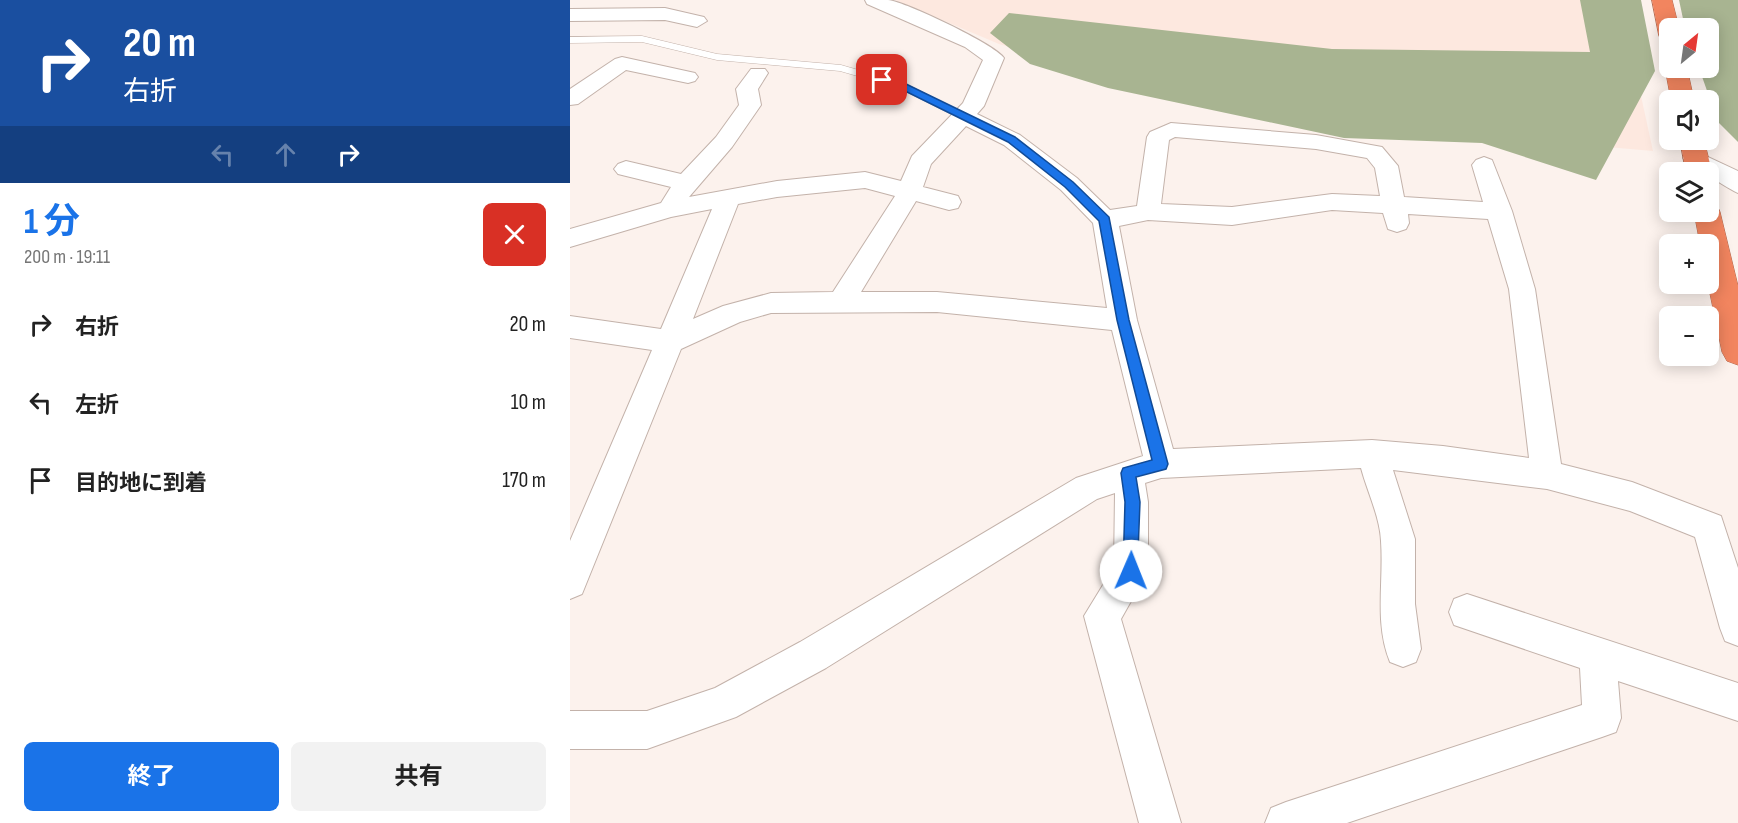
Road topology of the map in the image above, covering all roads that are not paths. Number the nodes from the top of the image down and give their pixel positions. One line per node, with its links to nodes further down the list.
1 (874, 0): 11 (street)
2 (1662, 0): 4 (highway)
3 (570, 15): 5 (street)
4 (1666, 18)
5 (697, 21)
6 (570, 40): 11 (lane)
7 (758, 73): 15 (street)
8 (688, 77): 9 (street)
9 (580, 84): 10 (street)
10 (570, 99)
11 (965, 117): 17 (street); 24 (street)
12 (1695, 156): 16 (street)
13 (1484, 165): 21 (street)
14 (626, 169): 15 (street)
15 (686, 183): 20 (street)
16 (1738, 185)
17 (910, 191): 18 (street); 19 (street); 27 (street)
18 (728, 200): 20 (street); 30 (street)
19 (949, 202)
20 (670, 209): 26 (street)
21 (1500, 211): 23 (street); 34 (street)
22 (1148, 212): 23 (street); 23 (street); 24 (street)
23 (1396, 214)
24 (1105, 220): 28 (street)
25 (1709, 222): 31 (highway)
26 (570, 238)
27 (841, 301): 28 (street); 30 (street)
28 (1123, 320): 33 (street)
29 (570, 327): 30 (street)
30 (670, 341): 35 (street)
31 (1738, 352)
32 (1372, 454): 33 (street); 34 (street); 38 (street)
33 (1144, 468): 41 (street); 42 (street)
34 (1547, 475): 37 (street)
35 (570, 582)
36 (1467, 612): 39 (street)
37 (1738, 628)
38 (1403, 649)
39 (1598, 655): 40 (street); 43 (street)
40 (1738, 702)
41 (570, 730)
42 (1160, 823)
43 (1286, 823)

